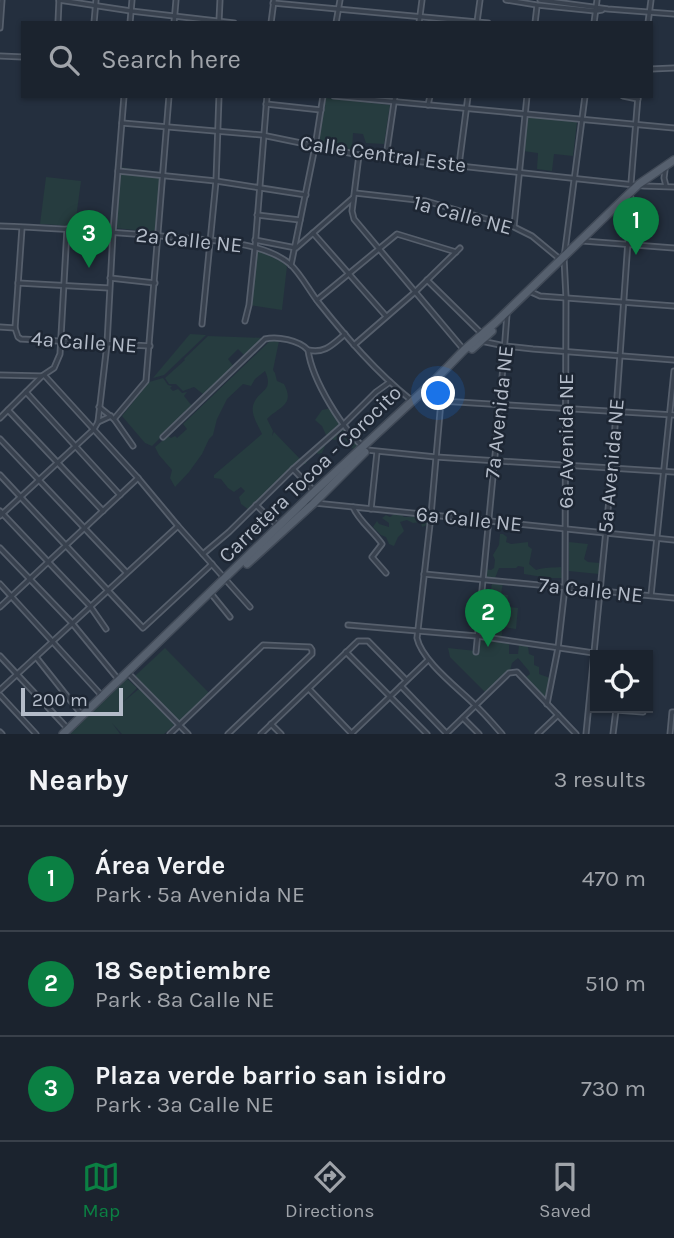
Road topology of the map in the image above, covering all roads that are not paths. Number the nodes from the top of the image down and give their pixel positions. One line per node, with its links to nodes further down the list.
1 (2, 0): 36 (street)
2 (59, 0): 12 (street); 23 (street)
3 (132, 0): 18 (street)
4 (176, 0): 21 (street)
5 (220, 0): 27 (street)
6 (340, 0): 16 (street)
7 (422, 0): 22 (street)
8 (480, 0): 32 (street)
9 (506, 0): 14 (street)
10 (597, 0): 17 (street)
11 (651, 0): 19 (street)
12 (96, 2): 18 (street); 24 (street)
13 (274, 2): 15 (street); 28 (street)
14 (539, 2): 17 (street); 33 (street)
15 (305, 3): 16 (street)
16 (338, 8): 22 (street); 29 (street)
17 (596, 9): 19 (street); 34 (street)
18 (131, 11): 21 (street); 25 (street)
19 (649, 12): 20 (street); 35 (street)
20 (674, 14)
21 (174, 16): 26 (street); 27 (street)
22 (420, 16): 30 (street); 31 (street)
23 (58, 21)
24 (94, 21)
25 (130, 21)
26 (174, 21)
27 (219, 21)
28 (271, 21)
29 (336, 21)
30 (419, 21)
31 (468, 21)
32 (477, 21)
33 (535, 21)
34 (594, 21)
35 (648, 21)
36 (0, 28)
37 (0, 56): 38 (street)
38 (21, 57)
39 (653, 69): 40 (street)
40 (674, 69)
41 (124, 98): 59 (street)
42 (169, 98): 61 (street)
43 (219, 98): 63 (street)
44 (267, 98): 53 (street)
45 (323, 98): 56 (street)
46 (374, 98): 52 (street)
47 (430, 98): 54 (street)
48 (468, 98): 55 (street)
49 (527, 98): 57 (street)
50 (585, 98): 58 (street, 6a Avenida NE)
51 (638, 98): 60 (street)
52 (394, 99): 54 (street); 67 (street)
53 (266, 104): 56 (street); 64 (street)
54 (428, 105): 55 (street)
55 (467, 108): 57 (street); 69 (street)
56 (321, 110): 65 (street)
57 (525, 114): 58 (street); 72 (street)
58 (582, 119): 60 (street); 74 (street, 6a Avenida NE)
59 (122, 123): 61 (street, Calle Central Este); 71 (street)
60 (635, 125): 62 (street); 76 (street)
61 (166, 127): 63 (street, Calle Central Este); 73 (street)
62 (674, 128)
63 (218, 131): 64 (street, Calle Central Este); 75 (street)
64 (262, 135): 65 (street, Calle Central Este); 78 (street)
65 (315, 147): 66 (street, Calle Central Este); 80 (street)
66 (359, 155): 67 (street, Calle Central Este); 81 (street)
67 (386, 157): 69 (street, Calle Central Este)
68 (674, 162): 70 (main road); 76 (main road)
69 (459, 165): 72 (street, Calle Central Este)
70 (666, 170): 76 (main road); 77 (street)
71 (118, 171): 73 (street); 89 (street)
72 (519, 171): 74 (street, Calle Central Este); 87 (street)
73 (163, 176): 75 (street); 91 (street)
74 (574, 177): 76 (street, Calle Central Este); 102 (street, 6a Avenida NE)
75 (216, 181): 78 (street); 93 (street)
76 (638, 184): 77 (street, Calle Central Este); 82 (main road); 94 (main road)
77 (666, 186): 79 (street, Calle Central Este)
78 (260, 187): 80 (street); 83 (street)
79 (674, 187)
80 (306, 195): 84 (street)
81 (354, 195): 87 (street, 1a Calle NE); 90 (street); 98 (street)
82 (631, 198): 94 (main road); 95 (street, 5a Avenida NE)
83 (257, 215): 84 (street); 92 (street)
84 (300, 220): 97 (street)
85 (0, 226): 86 (street, 2a Calle NE)
86 (22, 227): 88 (street, 2a Calle NE); 107 (street)
87 (514, 228): 102 (street, 1a Calle NE)
88 (67, 229): 89 (street, 2a Calle NE); 109 (street)
89 (113, 232): 91 (street, 2a Calle NE); 105 (street)
90 (313, 233): 97 (street); 104 (street)
91 (158, 236): 93 (street, 2a Calle NE); 108 (street)
92 (255, 240): 96 (street); 97 (street)
93 (210, 241): 96 (street, 2a Calle NE); 120 (street)
94 (583, 241): 95 (street); 102 (main road, Carretera Tocoa - Corocito)
95 (628, 244): 100 (street); 115 (street, 5a Avenida NE)
96 (255, 248): 103 (street, 2a Calle NE); 119 (street)
97 (296, 248): 103 (street)
98 (379, 248): 101 (street); 104 (street); 111 (street)
99 (460, 248): 101 (street)
100 (674, 248)
101 (456, 252): 106 (street)
102 (560, 262): 112 (main road, Carretera Tocoa - Corocito); 113 (street, 6a Avenida NE)
103 (291, 265): 114 (street)
104 (348, 275): 114 (street); 118 (street)
105 (110, 278): 108 (street); 110 (street)
106 (427, 280): 111 (street); 124 (street)
107 (18, 283): 109 (street); 122 (street)
108 (155, 283): 128 (street)
109 (64, 286): 110 (street); 125 (street)
110 (110, 288): 126 (street)
111 (415, 292): 118 (street); 131 (street)
112 (530, 292): 113 (street); 117 (main road, Carretera Tocoa - Corocito)
113 (566, 298): 115 (street); 132 (street, 6a Avenida NE)
114 (317, 300): 123 (street)
115 (624, 302): 116 (street); 133 (street, 5a Avenida NE)
116 (674, 306)
117 (507, 315): 124 (main road, Carretera Tocoa - Corocito); 129 (street, 7a Avenida NE)
118 (386, 316): 127 (street)
119 (245, 321)
120 (202, 324)
121 (0, 327): 122 (street, 4a Calle NE)
122 (15, 328): 125 (street, 4a Calle NE)
123 (345, 334): 127 (street); 130 (street)
124 (480, 338): 129 (street); 131 (main road, Carretera Tocoa - Corocito); 139 (main road, Carretera Tocoa - Corocito)
125 (61, 341): 126 (street, 4a Calle NE); 137 (street)
126 (107, 344): 128 (street, 4a Calle NE); 144 (street)
127 (354, 345): 138 (street)
128 (150, 346): 149 (street)
129 (505, 346): 132 (street); 143 (street, 7a Avenida NE)
130 (308, 350): 152 (street); 154 (street)
131 (464, 350): 139 (main road, Carretera Tocoa - Corocito)
132 (565, 351): 133 (street); 145 (street, 6a Avenida NE)
133 (619, 356): 134 (street); 147 (street, 5a Avenida NE)
134 (674, 360)
135 (674, 371): 148 (street)
136 (0, 375): 137 (street)
137 (44, 376): 140 (street); 153 (street)
138 (390, 382): 142 (street); 152 (street)
139 (433, 385): 141 (street); 142 (main road, Carretera Tocoa - Corocito)
140 (26, 392): 146 (street); 156 (street)
141 (441, 401): 143 (street); 160 (street)
142 (414, 402): 158 (main road, Carretera Tocoa - Corocito)
143 (500, 404): 145 (street); 161 (street, 7a Avenida NE)
144 (99, 407): 149 (street); 151 (street)
145 (566, 408): 147 (street); 163 (street, 6a Avenida NE)
146 (8, 410): 150 (street); 162 (street)
147 (616, 411): 148 (street); 165 (street, 5a Avenida NE)
148 (672, 415): 166 (street)
149 (112, 417): 151 (street); 157 (street)
150 (0, 418)
151 (98, 422): 153 (street)
152 (343, 425): 158 (street); 164 (street)
153 (94, 429): 156 (street); 169 (street)
154 (163, 437)
155 (0, 439): 170 (street)
156 (76, 446): 162 (street); 172 (street)
157 (133, 446)
158 (365, 449): 159 (street); 171 (main road, Carretera Tocoa - Corocito); 175 (main road, Carretera Tocoa - Corocito)
159 (377, 452): 160 (street); 178 (street)
160 (436, 457): 161 (street); 181 (street)
161 (494, 461): 163 (street); 182 (street, 7a Avenida NE)
162 (57, 463): 170 (street); 179 (street)
163 (566, 466): 165 (street); 186 (street, 6a Avenida NE)
164 (293, 469): 171 (street); 176 (street)
165 (612, 469): 166 (street); 187 (street, 5a Avenida NE)
166 (664, 471): 167 (street); 188 (street)
167 (674, 472)
168 (0, 475): 173 (street)
169 (138, 478): 172 (street); 183 (street)
170 (39, 480): 173 (street); 185 (street)
171 (315, 491): 174 (main road, Carretera Tocoa - Corocito)
172 (120, 495): 179 (street)
173 (21, 497): 180 (street); 190 (street)
174 (305, 502): 175 (street, 6a Calle NE); 184 (main road, Carretera Tocoa - Corocito)
175 (314, 503): 177 (street, 6a Calle NE); 200 (main road, Carretera Tocoa - Corocito)
176 (256, 505): 184 (street); 192 (street)
177 (353, 507): 178 (street, 6a Calle NE); 196 (street)
178 (371, 509): 181 (street, 6a Calle NE)
179 (103, 512): 185 (street)
180 (1, 514): 193 (street)
181 (431, 515): 182 (street, 6a Calle NE); 197 (street)
182 (488, 521): 186 (street, 6a Calle NE); 199 (street, 7a Avenida NE)
183 (178, 526): 192 (street); 195 (street)
184 (278, 527): 200 (main road, Carretera Tocoa - Corocito)
185 (85, 528): 190 (street); 195 (street)
186 (565, 529): 187 (street, 6a Calle NE); 202 (street, 6a Avenida NE)
187 (606, 533): 188 (street, 6a Calle NE); 204 (street, 5a Avenida NE)
188 (657, 538): 189 (street, 6a Calle NE); 207 (street)
189 (674, 540)
190 (66, 546): 193 (street); 203 (street)
191 (0, 548): 198 (street)
192 (203, 554): 194 (street)
193 (48, 562): 198 (street); 209 (street)
194 (212, 564): 200 (street); 203 (street)
195 (126, 572): 203 (street)
196 (386, 573)
197 (424, 574): 199 (street, 7a Calle NE); 217 (street)
198 (30, 579): 205 (street); 214 (street)
199 (482, 579): 202 (street, 7a Calle NE); 218 (street, 7a Avenida NE)
200 (227, 580): 206 (main road, Carretera Tocoa - Corocito); 211 (street); 213 (main road, Carretera Tocoa - Corocito)
201 (0, 584): 205 (street)
202 (565, 587): 204 (street, 7a Calle NE); 220 (street, 6a Avenida NE)
203 (108, 590): 209 (street)
204 (600, 590): 207 (street, 7a Calle NE); 221 (street, 5a Avenida NE)
205 (12, 596): 210 (street); 219 (street)
206 (213, 596): 212 (street); 213 (main road, Carretera Tocoa - Corocito)
207 (651, 596): 208 (street, 7a Calle NE)
208 (674, 598)
209 (90, 606): 214 (street); 216 (street)
210 (0, 607)
211 (250, 607)
212 (230, 617)
213 (181, 622): 228 (main road, Carretera Tocoa - Corocito)
214 (72, 623): 219 (street); 230 (street)
215 (348, 625): 217 (street)
216 (106, 629)
217 (418, 630): 218 (street); 227 (street)
218 (477, 636): 220 (street); 223 (street, 7a Avenida NE)
219 (52, 641): 226 (street); 236 (street)
220 (558, 648): 224 (street); 238 (street, 6a Avenida NE)
221 (594, 650)
222 (346, 652): 231 (street); 233 (street); 237 (street)
223 (476, 652)
224 (590, 652)
225 (0, 656): 229 (street)
226 (36, 657): 229 (street); 243 (street)
227 (428, 659): 231 (street); 239 (street)
228 (128, 672): 230 (main road, Carretera Tocoa - Corocito); 246 (street)
229 (17, 674): 234 (street); 248 (street)
230 (120, 680): 236 (main road, Carretera Tocoa - Corocito)
231 (406, 681): 232 (street)
232 (401, 686): 237 (street); 257 (street)
233 (309, 689): 245 (street); 255 (street)
234 (0, 692): 249 (street)
235 (590, 694): 263 (street, 5a Avenida NE)
236 (103, 696): 243 (main road, Carretera Tocoa - Corocito)
237 (391, 696): 255 (street); 256 (street)
238 (547, 704): 239 (street); 242 (street)
239 (476, 705): 244 (street); 247 (street)
240 (674, 712): 265 (street)
241 (616, 713): 264 (street)
242 (558, 715): 261 (street); 262 (street)
243 (83, 716): 248 (main road, Carretera Tocoa - Corocito)
244 (463, 718): 257 (street); 258 (street)
245 (271, 724): 253 (street); 254 (street)
246 (179, 725): 250 (street); 251 (street); 252 (street)
247 (498, 729): 259 (street); 260 (street)
248 (66, 732)
249 (36, 734)
250 (170, 734)
251 (188, 734)
252 (228, 734)
253 (261, 734)
254 (281, 734)
255 (352, 734)
256 (427, 734)
257 (447, 734)
258 (479, 734)
259 (493, 734)
260 (502, 734)
261 (538, 734)
262 (576, 734)
263 (586, 734)
264 (613, 734)
265 (670, 734)

